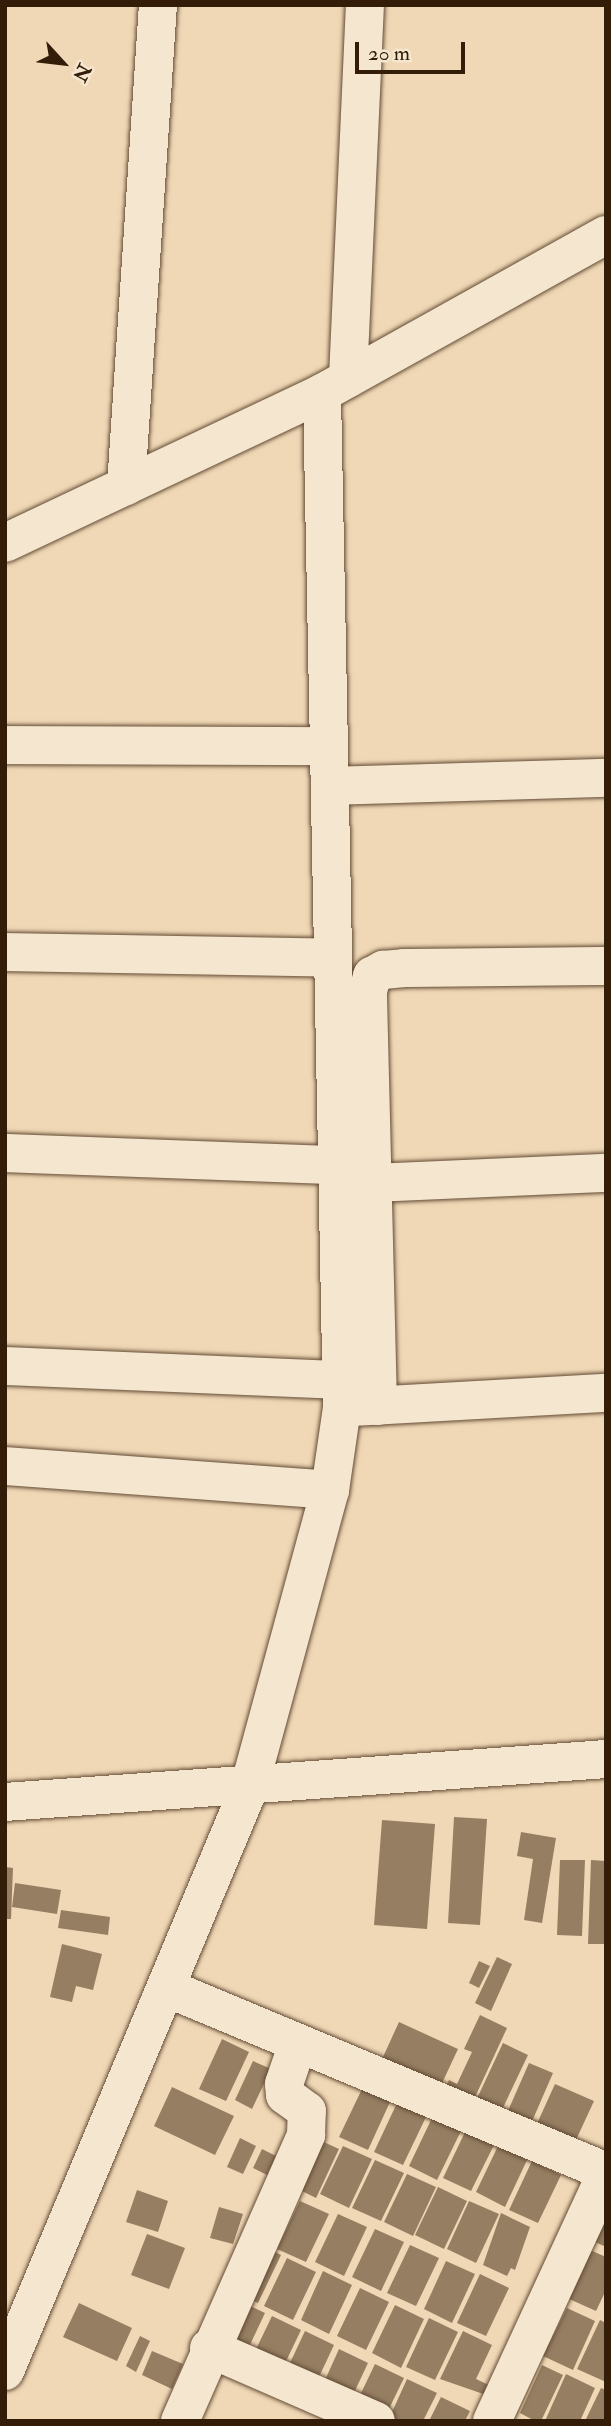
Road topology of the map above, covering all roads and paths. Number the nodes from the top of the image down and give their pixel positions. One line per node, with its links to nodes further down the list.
1 (158, 5): 5 (street)
2 (365, 5): 4 (street)
3 (606, 234): 4 (street)
4 (335, 386): 5 (street); 8 (street)
5 (126, 486): 6 (street)
6 (5, 543)
7 (5, 745): 8 (street)
8 (329, 746): 10 (street)
9 (606, 779): 10 (street)
10 (330, 786): 12 (street)
11 (5, 952): 12 (street)
12 (333, 958): 15 (street)
13 (606, 966): 17 (street)
14 (5, 1153): 15 (street)
15 (338, 1165): 20 (street)
16 (606, 1173): 17 (street)
17 (374, 1183): 20 (street)
18 (5, 1366): 20 (street)
19 (606, 1393): 20 (street)
20 (354, 1398): 22 (street)
21 (5, 1466): 22 (street)
22 (330, 1490): 24 (street)
23 (606, 1759): 24 (street)
24 (249, 1788): 25 (street); 26 (street)
25 (5, 1802)
26 (167, 1987): 27 (street); 30 (street)
27 (298, 2043): 28 (street); 29 (street)
28 (606, 2173): 33 (street)
29 (209, 2348): 31 (street); 32 (street)
30 (8, 2358)
31 (180, 2421)
32 (376, 2421)
33 (492, 2421)

